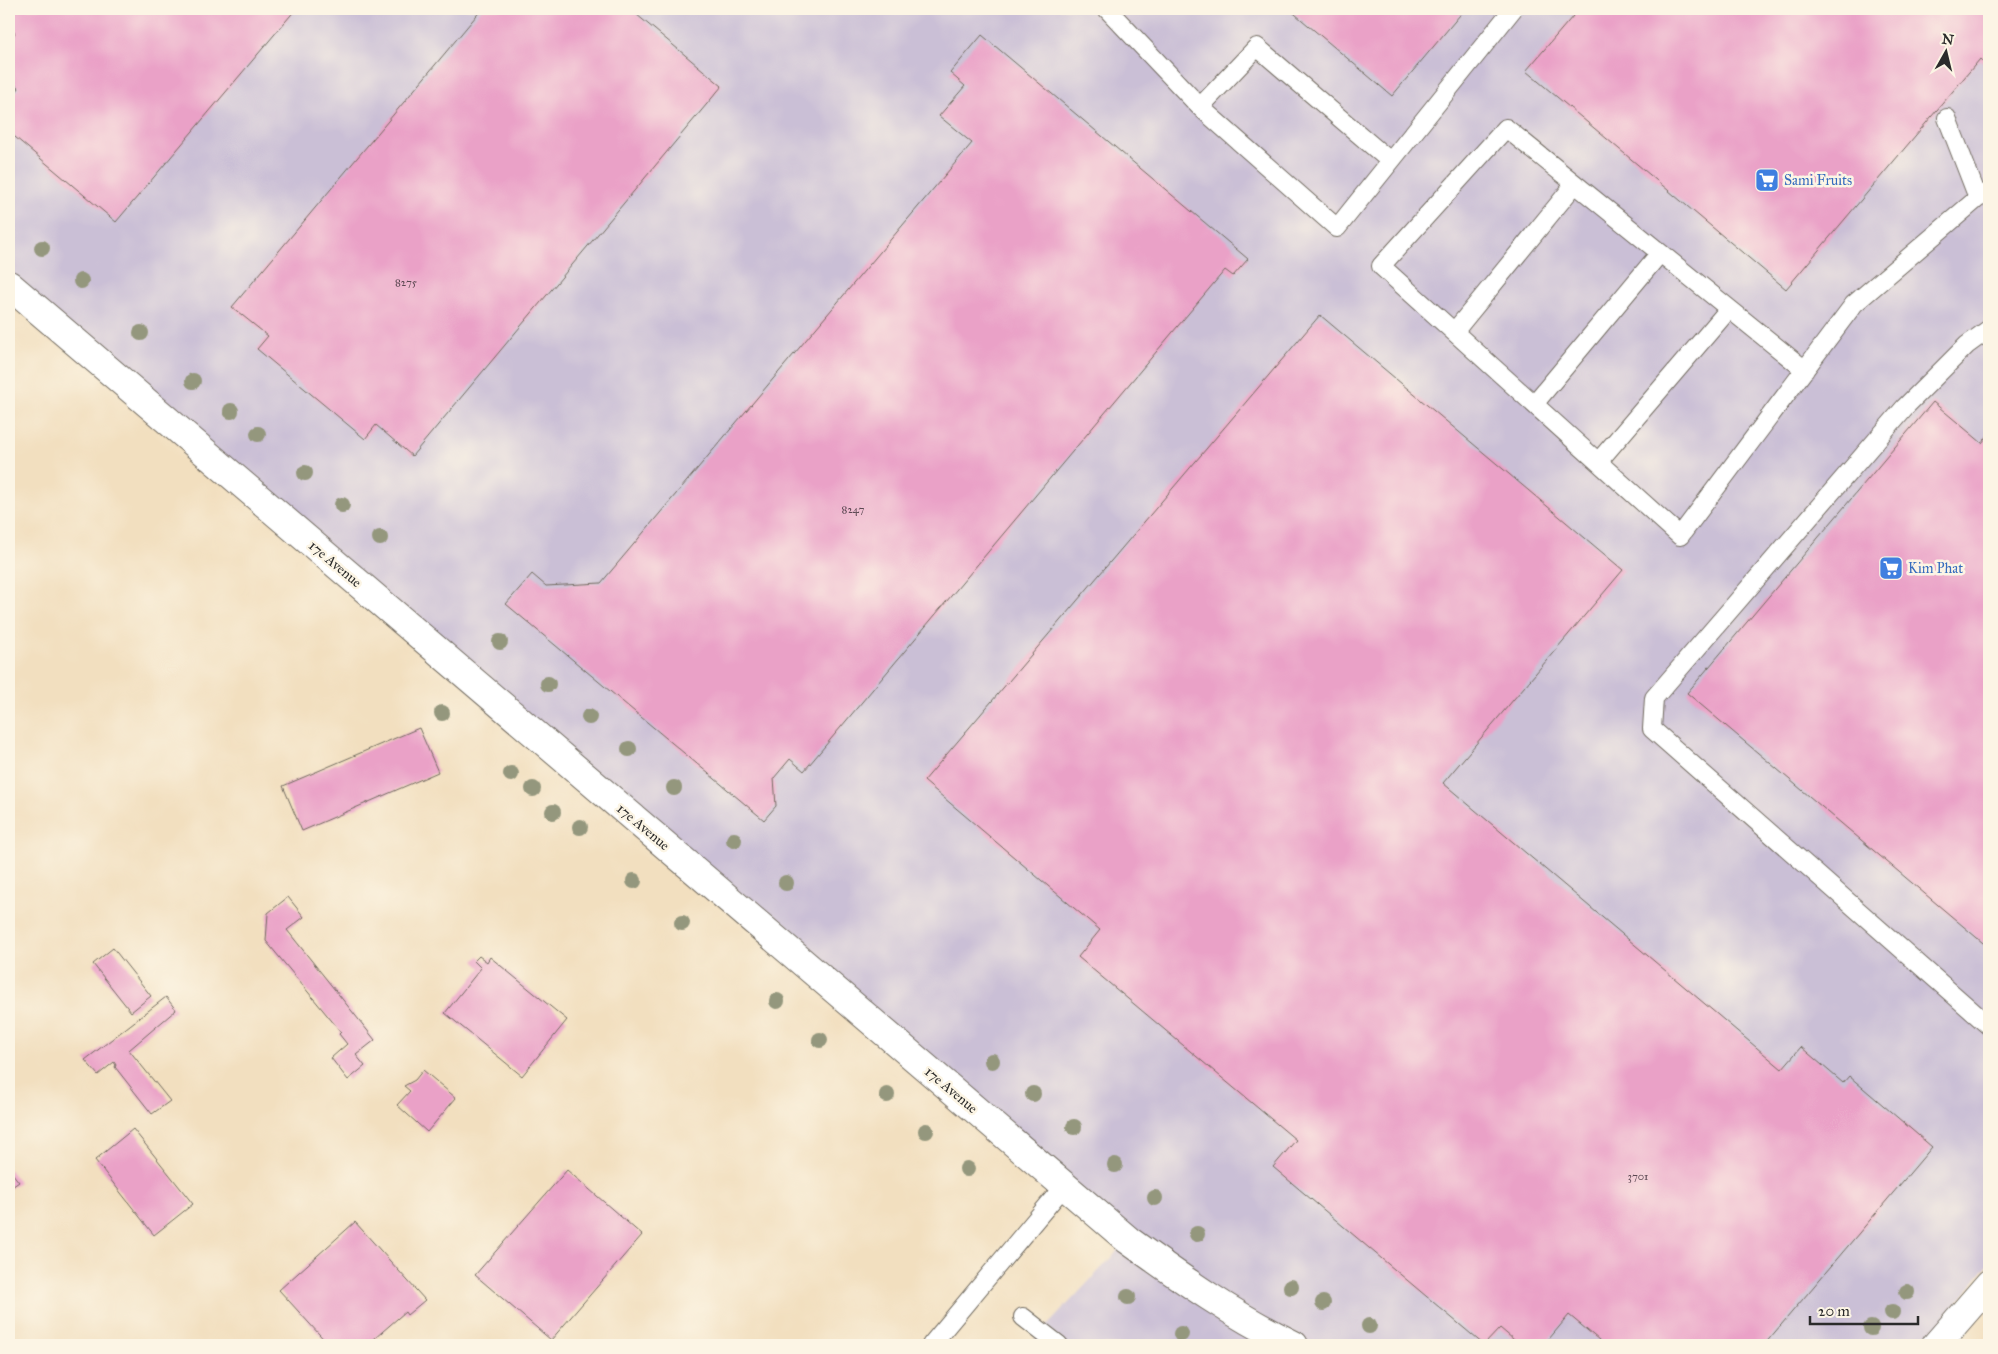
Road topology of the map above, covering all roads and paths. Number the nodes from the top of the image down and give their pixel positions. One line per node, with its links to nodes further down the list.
1 (1106, 9): 3 (lane)
2 (1513, 9): 5 (lane)
3 (1200, 107): 5 (lane); 5 (lane)
4 (1948, 118): 7 (lane)
5 (1390, 161)
6 (1575, 184): 8 (lane); 12 (lane); 12 (lane)
7 (1984, 195): 13 (lane)
8 (1660, 253): 10 (lane); 14 (lane)
9 (9, 285): 17 (street, 17e Avenue)
10 (1729, 309): 13 (lane); 15 (lane)
11 (1989, 329): 16 (lane)
12 (1454, 332): 14 (lane)
13 (1804, 370): 15 (lane)
14 (1534, 404): 15 (lane)
15 (1598, 462)
16 (1989, 1026)
17 (1064, 1186): 20 (lane); 22 (street, 17e Avenue)
18 (1989, 1284): 23 (street)
19 (1023, 1317): 21 (lane)
20 (931, 1345)
21 (1060, 1345)
22 (1294, 1345)
23 (1936, 1345)

